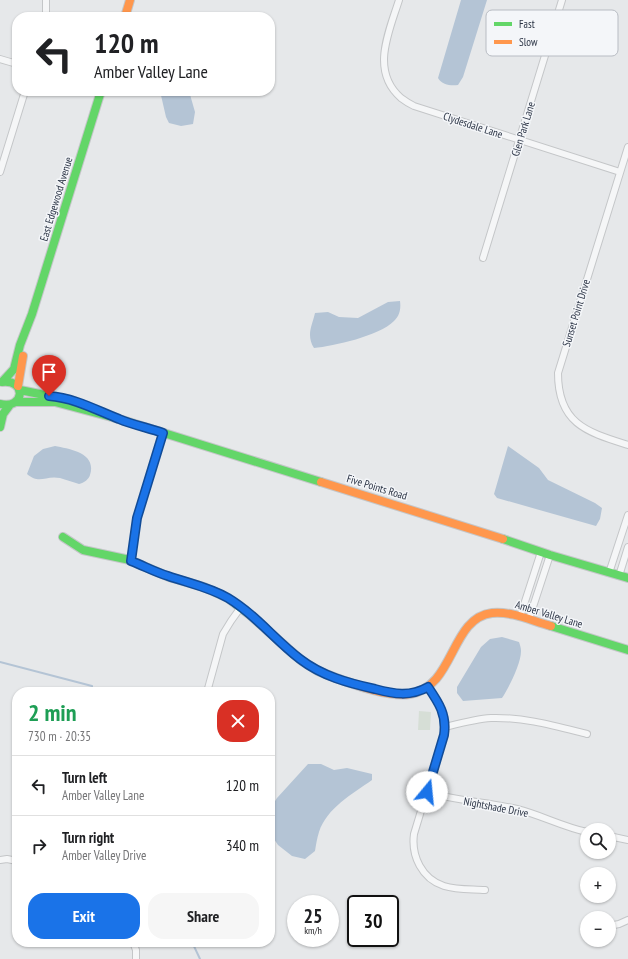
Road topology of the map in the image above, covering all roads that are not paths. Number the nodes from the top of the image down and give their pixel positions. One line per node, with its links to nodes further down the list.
1 (46, 0): 6 (street)
2 (130, 0): 7 (street)
3 (399, 0): 13 (street, Clydesdale Lane)
4 (562, 0): 5 (street, Glen Park Lane)
5 (559, 10)
6 (46, 12)
7 (126, 12)
8 (545, 56): 13 (street, Glen Park Lane)
9 (0, 59): 10 (street)
10 (12, 63)
11 (23, 96): 15 (street)
12 (99, 96): 19 (street, East Edgewood Avenue)
13 (520, 140): 17 (street, Clydesdale Lane); 18 (street, Glen Park Lane)
14 (628, 147): 17 (street, Sunset Point Drive)
15 (3, 153): 16 (street)
16 (0, 172)
17 (620, 172): 27 (street, Sunset Point Drive)
18 (483, 258)
19 (32, 314): 20 (street, East Edgewood Avenue); 21 (street, East Edgewood Avenue)
20 (2, 382): 21 (street)
21 (19, 388): 23 (street, East Edgewood Avenue); 24 (street)
22 (0, 404): 23 (street)
23 (13, 404): 24 (street); 25 (street)
24 (119, 419): 26 (street, Five Points Road)
25 (0, 427)
26 (163, 433): 31 (street, Five Points Road); 33 (street)
27 (628, 445)
28 (628, 515): 34 (street)
29 (63, 537): 33 (street, Amber Valley Lane)
30 (628, 547): 35 (street)
31 (541, 552): 32 (street, Five Points Road); 38 (street)
32 (550, 555): 34 (street, Five Points Road); 39 (street)
33 (131, 561): 37 (street, Amber Valley Lane)
34 (609, 573): 35 (street, Five Points Road)
35 (619, 576): 36 (street, Five Points Road)
36 (628, 578)
37 (241, 607): 41 (street); 42 (street, Amber Valley Lane)
38 (520, 617): 39 (street, Amber Valley Lane); 42 (street, Amber Valley Lane)
39 (529, 619): 40 (street, Amber Valley Lane)
40 (628, 650)
41 (208, 687)
42 (428, 687): 43 (street)
43 (445, 727): 44 (street); 45 (street)
44 (586, 734)
45 (427, 792): 46 (street, Nightshade Drive); 51 (street)
46 (580, 830)
47 (616, 837): 48 (street)
48 (628, 840)
49 (0, 860): 50 (street)
50 (12, 860)
51 (485, 890)
52 (628, 920): 53 (street)
53 (616, 925)
54 (135, 947): 55 (street)
55 (136, 959)

